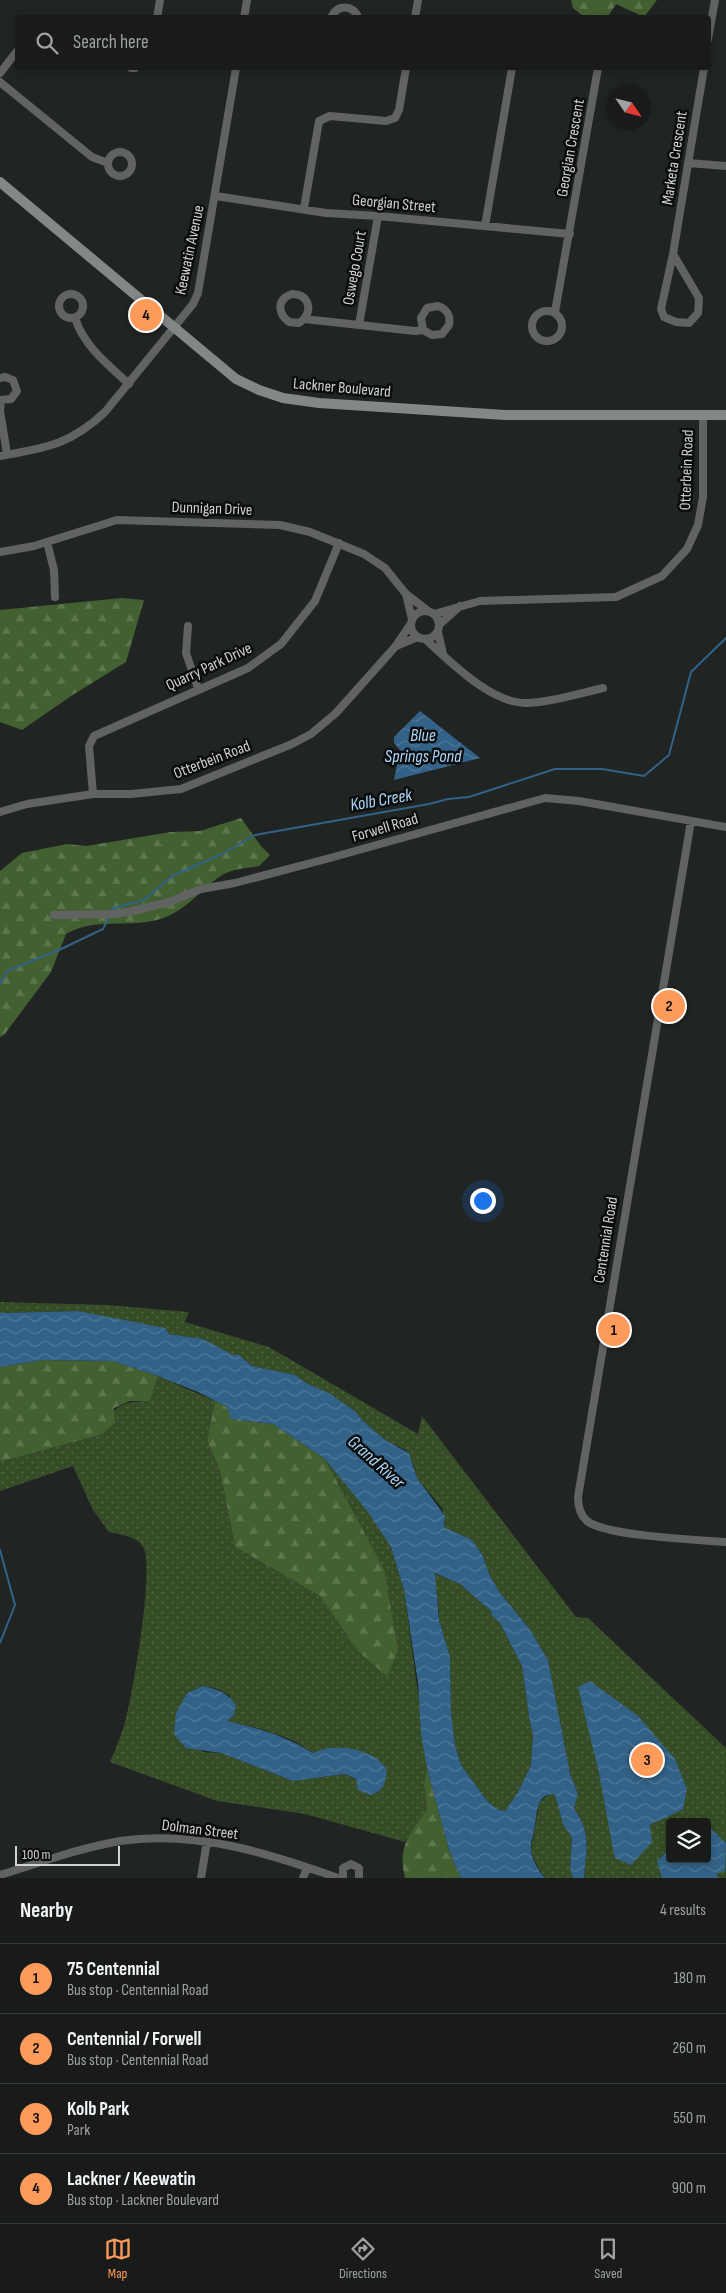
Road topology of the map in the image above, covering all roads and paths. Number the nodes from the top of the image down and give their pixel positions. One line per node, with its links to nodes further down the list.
1 (160, 0): 5 (street)
2 (247, 0): 6 (street)
3 (418, 0): 9 (street)
4 (715, 0): 10 (street)
5 (158, 15)
6 (244, 15)
7 (332, 15): 8 (street)
8 (357, 15)
9 (416, 15)
10 (711, 22)
11 (15, 54): 17 (street)
12 (236, 70): 23 (street, Keewatin Avenue)
13 (406, 70): 24 (street)
14 (512, 70): 26 (street)
15 (598, 70): 27 (street, Georgian Crescent)
16 (704, 70): 20 (street, Marketa Crescent)
17 (0, 74)
18 (0, 82): 19 (street)
19 (108, 163)
20 (688, 163): 21 (street); 28 (street, Marketa Crescent)
21 (726, 166)
22 (0, 182): 33 (main road, Lackner Boulevard)
23 (216, 196): 24 (street, Georgian Street); 33 (street, Keewatin Avenue)
24 (304, 208): 25 (street, Georgian Street)
25 (378, 216): 26 (street, Georgian Street); 32 (street, Oswego Court)
26 (485, 226): 27 (street, Georgian Street)
27 (570, 234): 29 (street, Georgian Crescent)
28 (673, 254): 28 (street, Marketa Crescent)
29 (555, 312): 29 (street)
30 (75, 318): 36 (street)
31 (304, 319): 32 (street, Oswego Court)
32 (359, 325): 34 (street, Oswego Court)
33 (175, 328): 36 (street, Keewatin Avenue); 38 (main road, Lackner Boulevard)
34 (423, 330)
35 (0, 378): 37 (street)
36 (129, 384): 40 (street, Keewatin Avenue)
37 (1, 400): 40 (street)
38 (703, 415): 39 (main road, Lackner Boulevard); 46 (street, Otterbein Road)
39 (726, 415)
40 (4, 455)
41 (47, 542): 42 (street, Dunnigan Drive); 43 (street, Dunnigan Drive); 45 (street)
42 (339, 543): 44 (street, Dunnigan Drive); 55 (street, Quarry Park Drive)
43 (0, 552)
44 (406, 594): 47 (street, Dunnigan Drive); 48 (street, Dunnigan Drive)
45 (55, 597)
46 (460, 606): 47 (street, Otterbein Road); 49 (street)
47 (431, 612): 48 (street, Otterbein Road); 49 (street)
48 (411, 622): 52 (street); 53 (street, Otterbein Road)
49 (440, 624): 51 (street)
50 (188, 626): 55 (street)
51 (438, 632): 52 (street, Otterbein Road); 54 (street)
52 (422, 638): 53 (street, Otterbein Road); 54 (street)
53 (394, 647): 57 (street, Otterbein Road)
54 (443, 654): 56 (street)
55 (198, 688): 57 (street, Quarry Park Drive)
56 (603, 688)
57 (93, 794): 58 (street, Otterbein Road)
58 (0, 812)
59 (691, 821): 60 (street, Forwell Road); 61 (street, Forwell Road); 62 (street, Centennial Road)
60 (726, 827)
61 (54, 915)
62 (726, 1542)
63 (207, 1841): 64 (street, Dolman Street); 65 (street, Dolman Street); 66 (street)
64 (307, 1868): 67 (street); 68 (street, Dolman Street)
65 (0, 1875)
66 (201, 1878)
67 (304, 1878)
68 (338, 1878)
69 (343, 1878): 70 (street)
70 (359, 1878)

